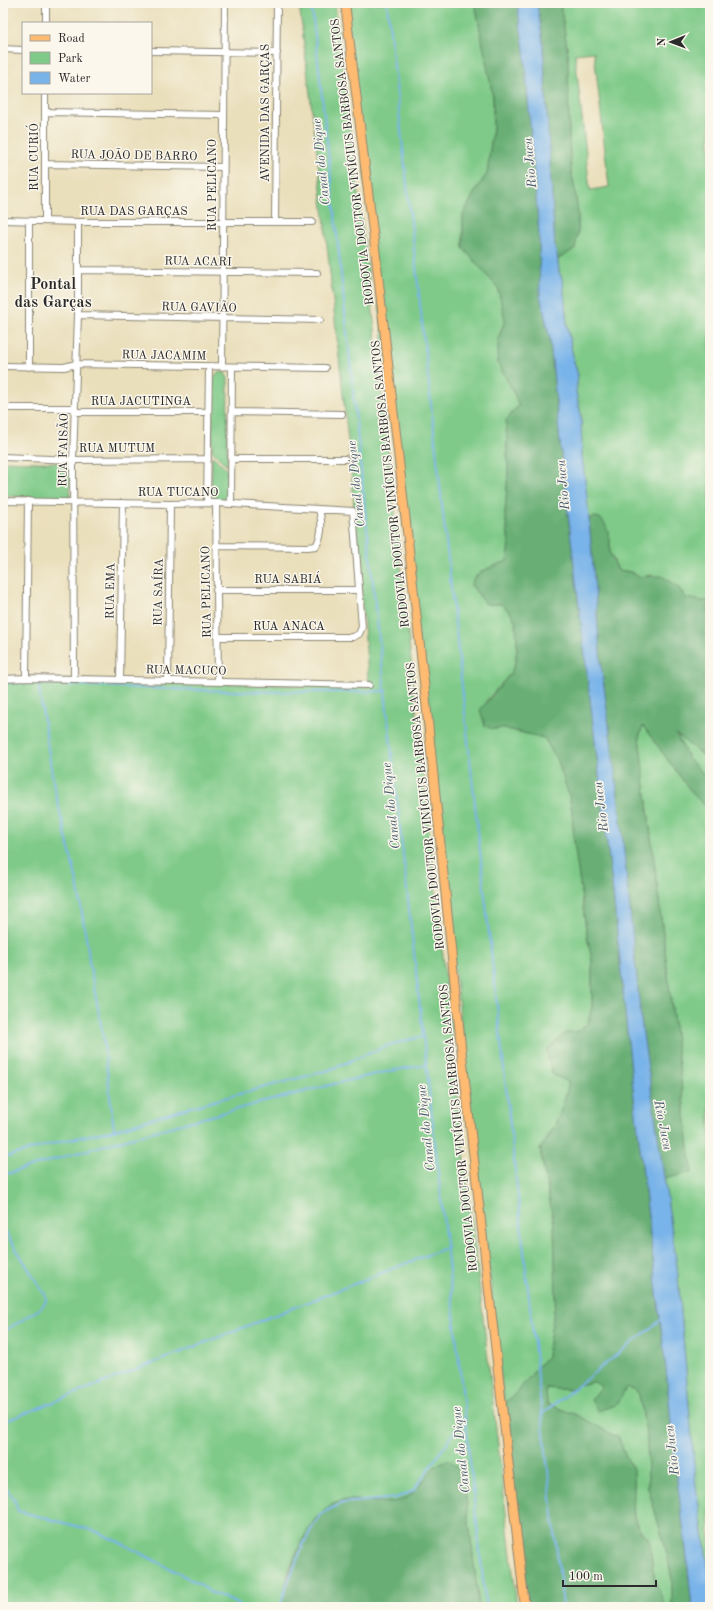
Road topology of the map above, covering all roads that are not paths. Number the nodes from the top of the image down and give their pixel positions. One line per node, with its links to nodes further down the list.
1 (46, 3): 5 (street)
2 (225, 3): 9 (street, RUA PELICANO)
3 (277, 3): 10 (street, AVENIDA DAS GARÇAS)
4 (345, 3): 66 (main road, RODOVIA DOUTOR VINÍCIUS BARBOSA SANTOS)
5 (46, 22)
6 (3, 49): 7 (street)
7 (22, 50)
8 (152, 51): 9 (street)
9 (224, 52): 10 (street); 13 (street, RUA PELICANO)
10 (277, 53): 20 (street, AVENIDA DAS GARÇAS)
11 (45, 94): 12 (street, RUA CURIÓ)
12 (46, 112): 13 (street); 14 (street, RUA CURIÓ)
13 (223, 115): 15 (street, RUA PELICANO)
14 (45, 164): 15 (street, RUA JOÃO DE BARRO); 18 (street, RUA CURIÓ)
15 (223, 167): 22 (street, RUA PELICANO)
16 (3, 220): 17 (street, RUA DAS GARÇAS)
17 (29, 221): 18 (street, RUA DAS GARÇAS); 31 (street)
18 (45, 221): 19 (street, RUA DAS GARÇAS)
19 (78, 222): 22 (street, RUA DAS GARÇAS); 23 (street, RUA FAISÃO)
20 (275, 222): 21 (street, RUA DAS GARÇAS); 22 (street, RUA DAS GARÇAS)
21 (312, 222)
22 (222, 223): 24 (street, RUA PELICANO)
23 (78, 270): 24 (street, RUA ACARI); 26 (street, RUA FAISÃO)
24 (222, 273): 25 (street, RUA ACARI); 27 (street, RUA PELICANO)
25 (317, 273)
26 (78, 315): 27 (street, RUA GAVIÃO); 29 (street, RUA FAISÃO)
27 (222, 318): 28 (street, RUA GAVIÃO); 33 (street, RUA PELICANO)
28 (320, 320)
29 (76, 364): 31 (street, RUA JACAMIM); 32 (street, RUA JACAMIM); 37 (street, RUA FAISÃO)
30 (3, 366): 31 (street, RUA JACAMIM)
31 (29, 367)
32 (209, 367): 33 (street, RUA JACAMIM); 38 (street)
33 (222, 367): 34 (street, RUA JACAMIM)
34 (232, 367): 35 (street, RUA JACAMIM); 39 (street)
35 (325, 368)
36 (3, 408): 37 (street, RUA JACUTINGA)
37 (75, 410): 38 (street, RUA JACUTINGA); 45 (street, RUA FAISÃO)
38 (208, 412): 42 (street)
39 (232, 412): 40 (street); 43 (street)
40 (342, 414)
41 (3, 457): 45 (street, RUA MUTUM)
42 (208, 459): 45 (street, RUA MUTUM); 50 (street)
43 (232, 459): 44 (street); 53 (street)
44 (345, 459)
45 (73, 460): 48 (street, RUA FAISÃO)
46 (3, 501): 47 (street, RUA TUCANO)
47 (28, 501): 48 (street, RUA TUCANO); 59 (street)
48 (73, 503): 49 (street, RUA TUCANO); 61 (street, RUA FAISÃO)
49 (123, 503): 52 (street, RUA TUCANO); 62 (street, RUA EMA)
50 (207, 503): 51 (street, RUA TUCANO); 52 (street, RUA TUCANO)
51 (216, 503): 53 (street, RUA TUCANO); 55 (street, RUA PELICANO)
52 (170, 504): 63 (street, RUA SAÍRA)
53 (231, 504): 54 (street, RUA TUCANO)
54 (320, 509): 55 (street); 57 (street, RUA TUCANO)
55 (216, 546): 56 (street, RUA PELICANO)
56 (216, 590): 57 (street, RUA SABIÁ); 58 (street, RUA PELICANO)
57 (359, 590): 58 (street, RUA ANACA)
58 (217, 637): 64 (street, RUA PELICANO)
59 (26, 678): 60 (street, RUA MACUCO); 61 (street, RUA MACUCO)
60 (3, 679)
61 (74, 679): 62 (street, RUA MACUCO)
62 (120, 680): 63 (street, RUA MACUCO)
63 (168, 681): 64 (street, RUA MACUCO)
64 (218, 681): 65 (street, RUA MACUCO)
65 (369, 685)
66 (525, 1607)

